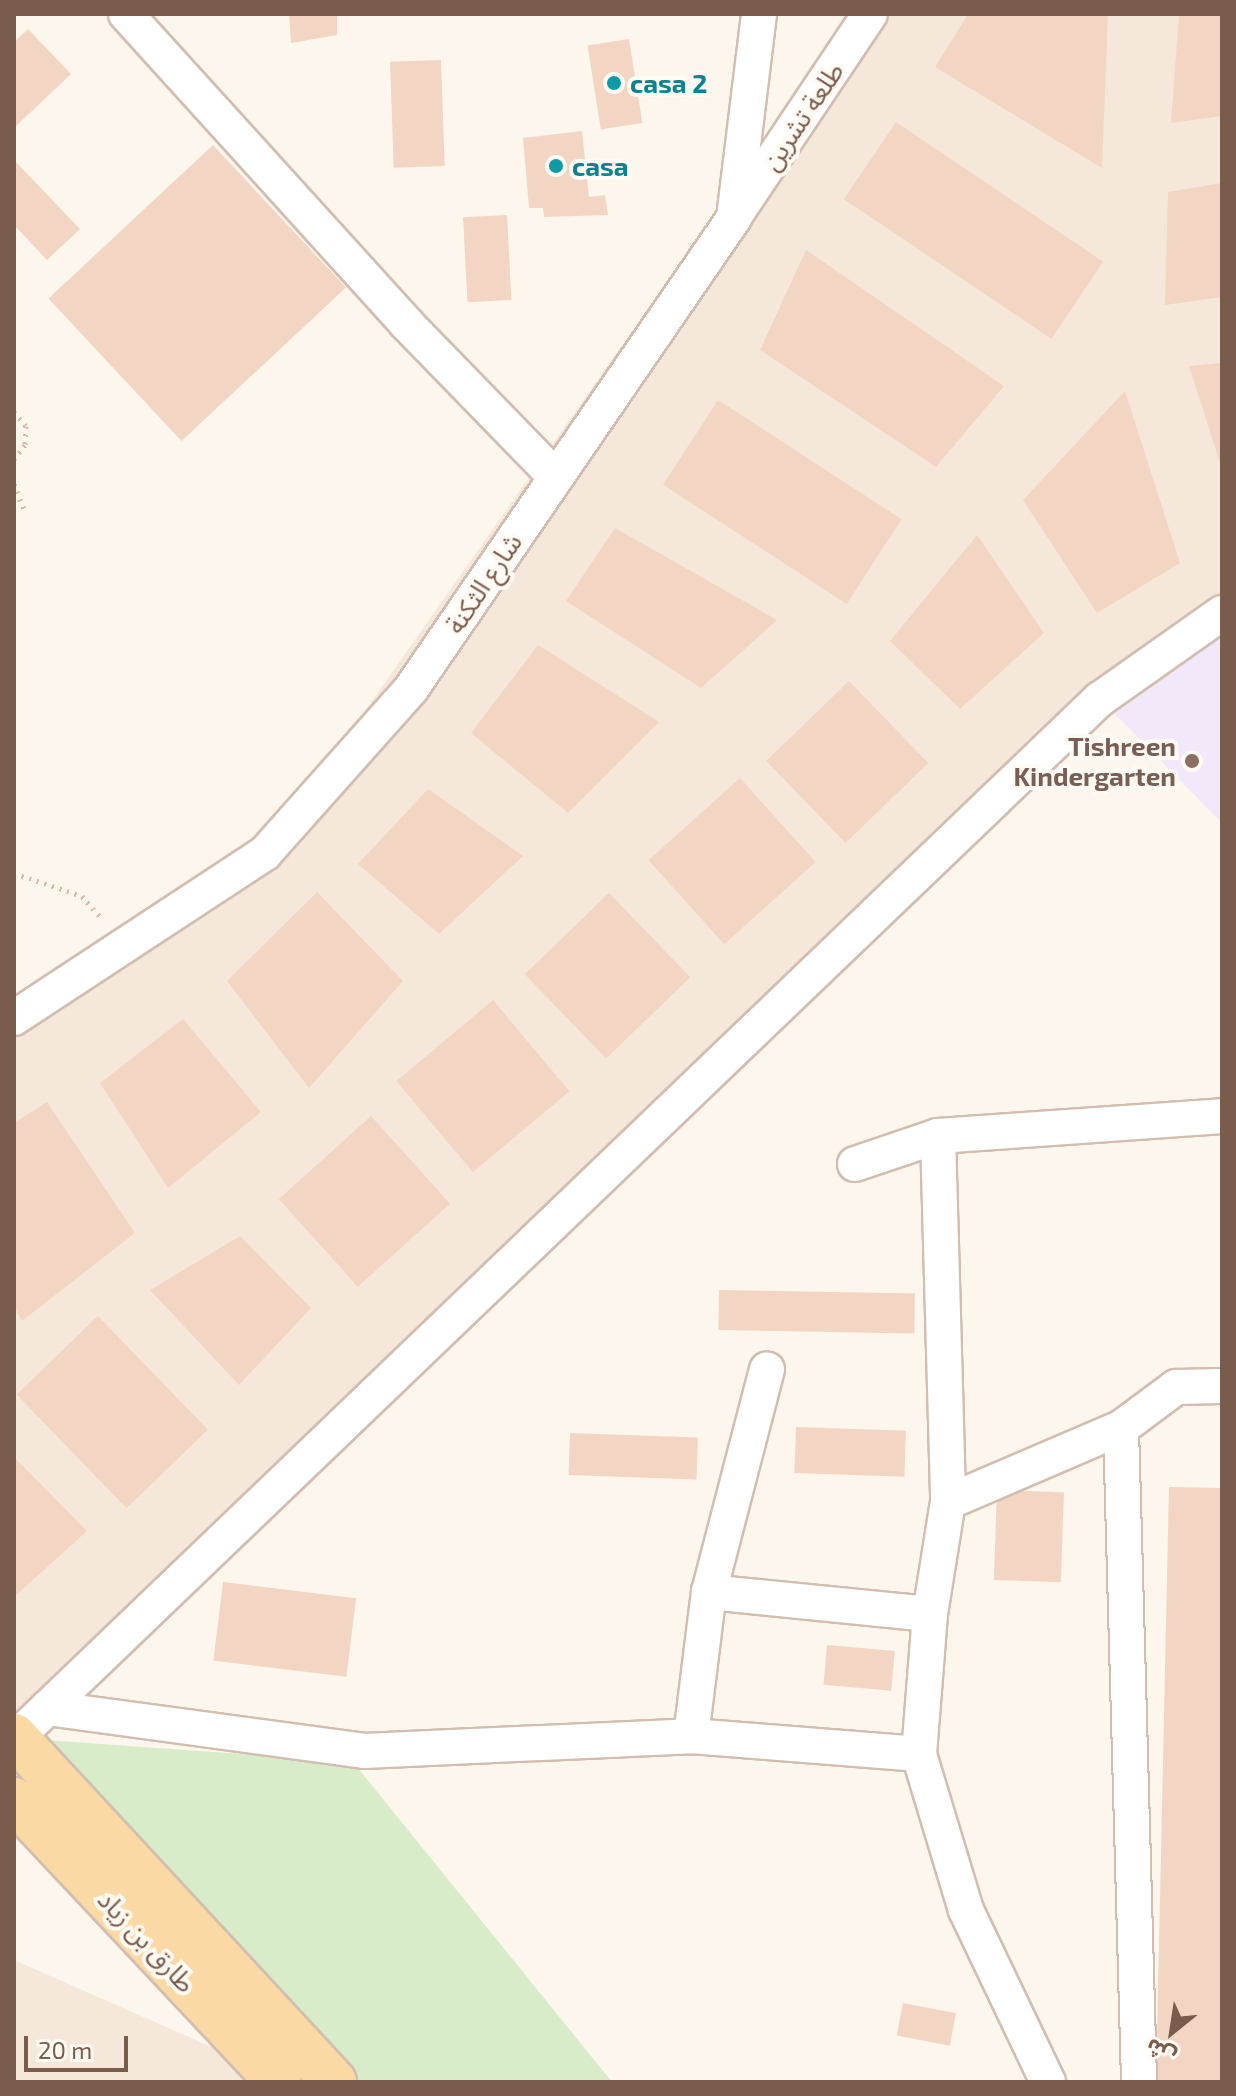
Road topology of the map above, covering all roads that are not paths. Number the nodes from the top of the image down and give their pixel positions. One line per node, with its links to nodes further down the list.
1 (126, 14): 5 (street)
2 (759, 14): 4 (street, شارع الثكنة)
3 (870, 14): 4 (street, طلعة تشرين)
4 (734, 218): 5 (street, شارع الثكنة)
5 (556, 477): 7 (street, شارع الثكنة)
6 (1222, 613): 17 (street)
7 (14, 1018)
8 (1222, 1116): 9 (street)
9 (938, 1136): 10 (street); 14 (street)
10 (855, 1164)
11 (767, 1369): 15 (street)
12 (1222, 1386): 13 (street)
13 (1121, 1428): 14 (street); 25 (street)
14 (948, 1502): 16 (street)
15 (709, 1592): 16 (street); 18 (street)
16 (930, 1614): 20 (street)
17 (47, 1708): 18 (street); 19 (street)
18 (691, 1736): 20 (street)
19 (15, 1737): 23 (main road)
20 (919, 1754): 24 (street)
21 (14, 1800): 22 (main road, طارق بن زياد)
22 (279, 2082)
23 (334, 2082)
24 (1048, 2082)
25 (1139, 2082)

